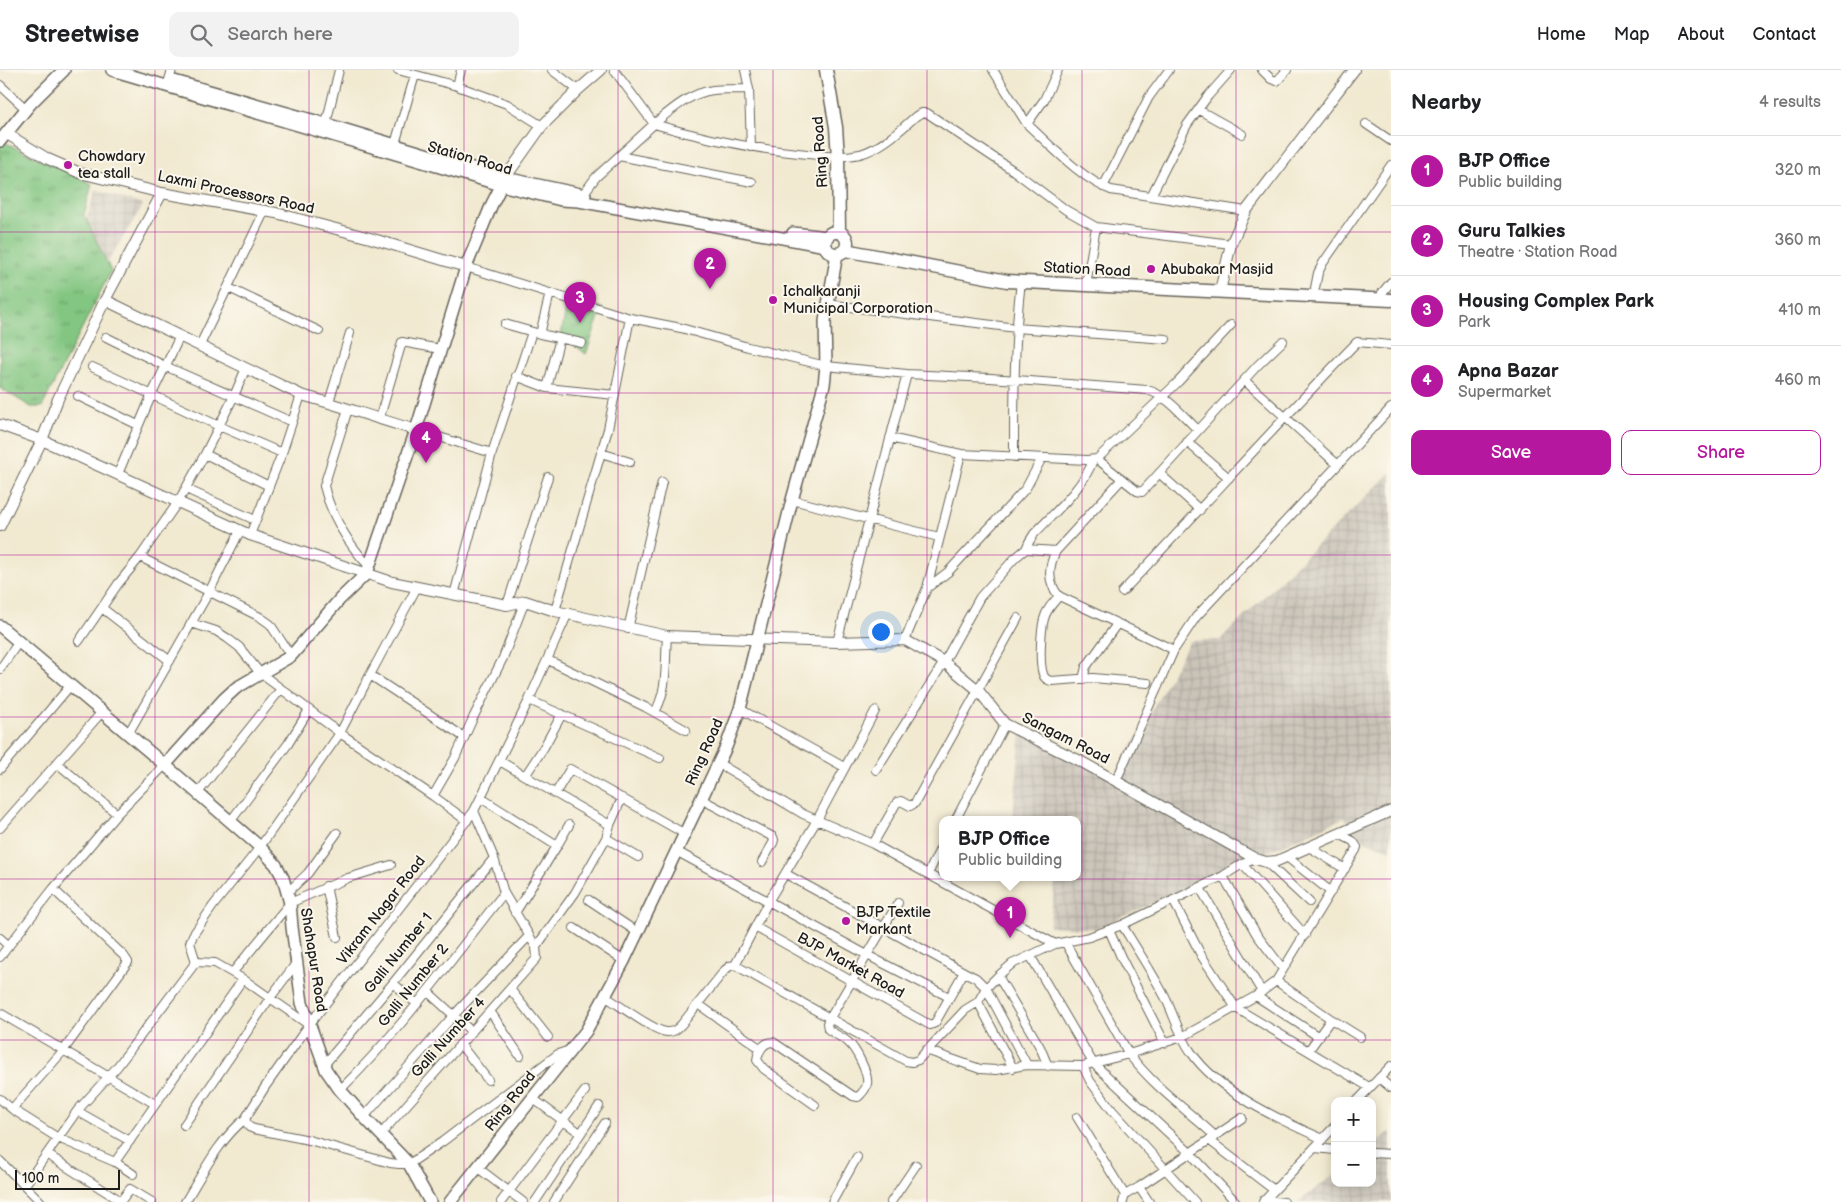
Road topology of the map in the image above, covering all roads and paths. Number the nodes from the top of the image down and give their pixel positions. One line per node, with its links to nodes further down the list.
1 (64, 70): 25 (main road)
2 (112, 70): 40 (main road, Station Road)
3 (137, 70): 19 (main road, Station Road)
4 (339, 70): 27 (street)
5 (398, 70): 20 (street)
6 (461, 70): 22 (street)
7 (552, 70): 24 (street)
8 (601, 70): 24 (street)
9 (614, 70): 28 (street)
10 (745, 70): 23 (street)
11 (826, 70): 38 (main road, Ring Road)
12 (993, 70): 29 (street)
13 (1058, 70): 29 (street)
14 (1169, 70): 42 (street)
15 (1231, 70): 26 (street)
16 (1262, 70): 17 (street)
17 (1288, 70)
18 (1354, 70): 47 (street)
19 (171, 75): 27 (main road, Station Road)
20 (415, 75): 22 (street); 35 (street)
21 (0, 85): 25 (street)
22 (457, 86): 31 (street)
23 (749, 89): 28 (street); 36 (street)
24 (578, 90): 31 (street)
25 (26, 109): 33 (main road)
26 (1199, 110): 32 (street); 44 (street)
27 (326, 124): 35 (main road, Station Road)
28 (654, 124): 36 (street); 37 (street)
29 (1027, 124): 42 (street)
30 (1366, 124): 34 (street)
31 (542, 126): 40 (street)
32 (1242, 134)
33 (3, 137): 43 (street, Laxmi Processors Road)
34 (1391, 141)
35 (396, 144): 40 (main road, Station Road)
36 (751, 147): 38 (street)
37 (619, 156): 41 (street); 45 (street)
38 (838, 157): 48 (street); 49 (main road, Ring Road)
39 (1391, 165): 56 (street)
40 (503, 182): 45 (main road, Station Road); 51 (main road)
41 (752, 182)
42 (1102, 187): 44 (street)
43 (162, 192): 46 (street, Laxmi Processors Road); 60 (street)
44 (1152, 196): 47 (street)
45 (581, 198): 49 (main road, Station Road)
46 (265, 210): 51 (street, Laxmi Processors Road); 55 (street)
47 (1246, 211): 50 (street)
48 (1096, 227): 50 (street); 52 (street)
49 (837, 243): 52 (main road, Station Road); 53 (main road, Station Road); 61 (main road, Ring Road)
50 (1231, 244): 57 (street)
51 (466, 267): 58 (street); 78 (main road)
52 (1087, 279): 57 (main road, Station Road)
53 (1021, 282): 57 (main road, Station Road); 65 (street)
54 (1391, 282): 59 (street)
55 (229, 288): 66 (street); 76 (street)
56 (1315, 288): 57 (main road, Station Road); 59 (main road, Station Road)
57 (1221, 289): 59 (main road, Station Road)
58 (550, 293): 62 (street); 69 (street)
59 (1388, 296)
60 (105, 300): 70 (street); 106 (street)
61 (827, 304): 65 (street); 80 (main road, Ring Road)
62 (630, 318): 80 (street); 90 (street)
63 (505, 324): 67 (street)
64 (1231, 325): 93 (street)
65 (1016, 328): 73 (street); 85 (street)
66 (319, 331)
67 (532, 332): 69 (street); 84 (street)
68 (350, 333): 94 (street)
69 (540, 334): 72 (street)
70 (180, 336): 76 (street); 79 (street)
71 (106, 337): 79 (street)
72 (560, 338): 75 (street); 87 (street)
73 (1166, 340)
74 (1284, 341): 86 (street)
75 (582, 343)
76 (200, 345): 82 (street)
77 (1391, 345): 97 (street)
78 (440, 349): 98 (street); 103 (main road)
79 (166, 366): 88 (street); 92 (street)
80 (826, 366): 83 (street); 126 (main road, Ring Road)
81 (92, 367): 88 (street)
82 (246, 368): 89 (street); 92 (street)
83 (907, 374): 85 (street); 105 (street)
84 (516, 376): 87 (street); 109 (street)
85 (1014, 380): 93 (street); 113 (street)
86 (1244, 380): 97 (street); 104 (street)
87 (547, 388): 90 (street)
88 (152, 394): 100 (street); 102 (street)
89 (301, 395): 94 (street); 99 (street)
90 (615, 395): 110 (street)
91 (78, 396): 100 (street)
92 (234, 396): 99 (street); 102 (street)
93 (1162, 397): 104 (street); 115 (street)
94 (329, 402): 96 (street)
95 (1391, 408): 117 (street)
96 (348, 409): 98 (street); 137 (street)
97 (1285, 416): 117 (street); 122 (street)
98 (379, 420): 103 (street)
99 (292, 422): 108 (street)
100 (138, 424): 119 (street)
101 (0, 425): 106 (street)
102 (219, 426): 108 (street); 111 (street)
103 (416, 430): 109 (street); 137 (main road)
104 (1198, 430): 107 (street)
105 (890, 438): 112 (street); 130 (street)
106 (42, 440): 119 (street); 131 (street)
107 (1187, 442): 118 (street); 122 (street)
108 (282, 453): 124 (street)
109 (492, 453): 142 (street)
110 (601, 453): 116 (street); 147 (street)
111 (205, 454): 124 (street); 125 (street)
112 (961, 454): 113 (street); 133 (street)
113 (1014, 457): 114 (street)
114 (1042, 458): 115 (street); 139 (street)
115 (1095, 459): 121 (street); 134 (street)
116 (630, 462)
117 (1338, 465): 160 (street)
118 (1160, 473): 121 (street); 128 (street)
119 (118, 474): 127 (street)
120 (548, 477): 145 (street)
121 (1122, 478): 135 (street)
122 (1229, 478): 128 (street)
123 (662, 482): 153 (street)
124 (269, 486): 129 (street)
125 (186, 489): 127 (street); 129 (street)
126 (792, 500): 130 (street); 155 (main road, Ring Road)
127 (178, 502): 132 (street); 136 (street)
128 (1200, 510): 141 (street)
129 (255, 520): 132 (street)
130 (868, 520): 133 (street); 158 (street)
131 (0, 526)
132 (245, 533): 137 (street); 140 (street)
133 (939, 537): 139 (street)
134 (1026, 549): 135 (street); 164 (street)
135 (1056, 552): 143 (street)
136 (140, 557): 140 (street); 146 (street)
137 (368, 570): 138 (street); 161 (main road)
138 (417, 587): 142 (street); 167 (street)
139 (927, 588): 156 (street)
140 (209, 592): 150 (street); 161 (street)
141 (1122, 592)
142 (454, 595): 145 (street)
143 (1059, 596): 151 (street); 168 (street)
144 (525, 601): 145 (street); 147 (street); 184 (street)
145 (507, 605)
146 (102, 608): 157 (street); 163 (street)
147 (555, 611): 148 (street)
148 (568, 613): 153 (street); 162 (street, Vikram Nagar Road)
149 (1018, 618): 172 (street)
150 (192, 623): 163 (street); 166 (street)
151 (1117, 624): 160 (street); 168 (street)
152 (0, 626): 159 (main road, Shahapur Road)
153 (628, 629): 154 (street)
154 (666, 636): 155 (street); 177 (street)
155 (758, 640): 158 (street); 174 (main road, Ring Road)
156 (905, 640): 158 (street); 164 (street, Sangam Road)
157 (79, 641)
158 (837, 642)
159 (18, 643): 165 (street); 170 (main road, Shahapur Road)
160 (1174, 650): 194 (street)
161 (291, 656): 166 (main road)
162 (548, 660): 173 (street, Vikram Nagar Road); 177 (street)
163 (170, 661): 183 (street)
164 (944, 662): 172 (street, Sangam Road); 192 (street)
165 (0, 669)
166 (260, 673): 171 (street); 189 (main road)
167 (370, 675): 182 (street); 184 (street)
168 (1083, 679): 169 (street)
169 (1148, 683)
170 (70, 686): 178 (main road, Shahapur Road); 191 (street)
171 (281, 689): 175 (street); 195 (street)
172 (978, 690): 180 (street, Sangam Road); 215 (street)
173 (529, 700): 179 (street); 186 (street, Vikram Nagar Road)
174 (740, 709): 188 (main road, Ring Road); 190 (street)
175 (309, 710): 182 (street); 207 (street)
176 (875, 711): 190 (street)
177 (655, 712): 181 (street)
178 (101, 713): 183 (main road, Shahapur Road); 187 (street)
179 (562, 714): 185 (street); 193 (street)
180 (1005, 724): 194 (street, Sangam Road); 204 (street)
181 (686, 730)
182 (340, 733): 197 (street); 217 (street)
183 (128, 734): 189 (main road, Shahapur Road)
184 (464, 737): 197 (street)
185 (660, 758)
186 (500, 761): 193 (street); 198 (street, Vikram Nagar Road)
187 (57, 763): 203 (street); 210 (street)
188 (718, 763): 200 (main road, Ring Road); 205 (street)
189 (165, 765): 195 (main road, Shahapur Road); 203 (street)
190 (844, 767): 205 (street)
191 (0, 769)
192 (876, 770)
193 (525, 776): 196 (street)
194 (1116, 781): 224 (street, Sangam Road)
195 (197, 794): 207 (main road, Shahapur Road)
196 (555, 794): 199 (street); 208 (street)
197 (433, 796): 206 (street)
198 (481, 798): 201 (street, Vikram Nagar Road); 216 (street)
199 (622, 798): 208 (street); 212 (street)
200 (701, 799): 212 (main road, Ring Road); 225 (street)
201 (474, 811): 206 (street, Vikram Nagar Road); 223 (street)
202 (1391, 811): 213 (street)
203 (117, 814): 236 (street)
204 (958, 816)
205 (817, 820): 215 (street); 229 (street)
206 (467, 821): 291 (street, Vikram Nagar Road)
207 (230, 822): 217 (main road, Shahapur Road)
208 (610, 824): 214 (street)
209 (569, 825): 216 (street)
210 (0, 828)
211 (337, 833): 239 (street)
212 (685, 834): 219 (main road, Ring Road)
213 (1338, 834): 218 (street); 228 (street)
214 (606, 838): 222 (street); 259 (street)
215 (873, 844): 230 (street)
216 (557, 846): 245 (street)
217 (260, 847): 239 (main road, Shahapur Road); 263 (street)
218 (1309, 847): 221 (street); 228 (street)
219 (676, 851): 242 (street); 251 (main road, Ring Road)
220 (939, 851): 230 (street)
221 (1287, 856): 224 (street); 237 (street)
222 (638, 857)
223 (494, 858): 238 (street); 274 (street, Galli Number 1)
224 (1261, 861): 226 (street); 243 (street)
225 (762, 862)
226 (1242, 864): 231 (street); 252 (street)
227 (391, 865): 234 (street)
228 (1345, 869): 237 (street)
229 (786, 874): 242 (street); 249 (street)
230 (928, 874): 232 (street)
231 (1223, 876): 235 (street); 267 (street)
232 (939, 880)
233 (941, 881): 257 (street)
234 (326, 886): 239 (street); 254 (street)
235 (1200, 888): 241 (street); 278 (street)
236 (53, 889): 258 (street); 303 (street)
237 (1331, 892): 252 (street)
238 (504, 893): 245 (street); 277 (street, Galli Number 2)
239 (289, 897): 264 (main road, Shahapur Road); 268 (street)
240 (589, 900): 251 (street)
241 (1173, 900): 246 (street); 285 (street)
242 (768, 902): 247 (street); 260 (street)
243 (1309, 902)
244 (898, 903): 249 (street)
245 (515, 913): 253 (street)
246 (1122, 925): 250 (street); 296 (street)
247 (754, 927): 266 (street); 272 (street, BJP Market Road)
248 (574, 928): 265 (street)
249 (883, 928): 260 (street); 269 (street)
250 (1109, 930): 256 (street); 297 (street)
251 (637, 932): 265 (main road, Ring Road)
252 (1305, 935): 267 (street)
253 (529, 936): 259 (street); 288 (street)
254 (337, 937)
255 (0, 938): 258 (street)
256 (1065, 942): 257 (street); 304 (street)
257 (1055, 944): 262 (street)
258 (9, 946): 261 (street)
259 (536, 947): 276 (street, Galli Number 4)
260 (867, 955): 272 (street); 280 (street)
261 (0, 957)
262 (1031, 957): 270 (street); 306 (street)
263 (196, 962): 268 (street); 313 (street)
264 (297, 962): 281 (street); 291 (main road, Shahapur Road)
265 (624, 962): 279 (main road, Ring Road)
266 (735, 965): 284 (street); 289 (street)
267 (1284, 969): 273 (street)
268 (233, 972): 271 (street)
269 (964, 972): 275 (street); 280 (street)
270 (998, 976): 275 (street); 309 (street)
271 (243, 978): 281 (street); 323 (street)
272 (853, 981): 280 (street, BJP Market Road); 289 (street)
273 (1276, 981): 278 (street); 290 (street)
274 (393, 984): 283 (street); 307 (street, Galli Number 1)
275 (986, 988): 282 (street); 308 (street)
276 (510, 989): 286 (street, Galli Number 4); 294 (street)
277 (427, 991): 283 (street, Galli Number 2); 288 (street)
278 (1259, 994): 285 (street); 295 (street)
279 (606, 997): 284 (street); 300 (main road, Ring Road)
280 (949, 997)
281 (270, 998): 291 (street); 334 (street)
282 (978, 1002): 301 (street); 312 (street)
283 (417, 1004): 318 (street, Galli Number 2)
284 (698, 1004): 299 (street)
285 (1236, 1008): 296 (street); 302 (street)
286 (490, 1011): 292 (street, Galli Number 4); 305 (street)
287 (0, 1013): 303 (street)
288 (454, 1015): 292 (street); 328 (street)
289 (830, 1019): 299 (street); 301 (street)
290 (1331, 1019): 293 (street); 295 (street)
291 (309, 1025): 307 (main road, Shahapur Road); 331 (street, Vikram Nagar Road)
292 (472, 1032): 298 (street, Galli Number 4)
293 (1360, 1036)
294 (548, 1037)
295 (1319, 1037): 302 (street)
296 (1182, 1038): 297 (street); 340 (street)
297 (1166, 1043): 304 (street)
298 (460, 1044): 315 (street); 337 (street, Galli Number 4)
299 (761, 1049): 324 (street)
300 (570, 1050): 321 (main road, Ring Road); 351 (street)
301 (926, 1050): 312 (street)
302 (1309, 1050): 316 (street)
303 (62, 1051): 313 (street); 326 (street)
304 (1129, 1054): 306 (street); 339 (street)
305 (520, 1056)
306 (1093, 1063): 310 (street); 344 (street)
307 (324, 1065): 318 (main road, Shahapur Road)
308 (1027, 1065): 309 (street); 312 (street)
309 (1048, 1066): 310 (street)
310 (1083, 1066): 354 (street)
311 (1391, 1066): 314 (street)
312 (1013, 1068)
313 (109, 1076): 323 (street); 327 (street)
314 (1379, 1078): 316 (street); 317 (street)
315 (488, 1080)
316 (1369, 1087): 320 (street)
317 (1391, 1088)
318 (340, 1090): 328 (main road, Shahapur Road)
319 (585, 1091): 332 (street)
320 (1360, 1097)
321 (532, 1098): 332 (street); 353 (main road, Ring Road)
322 (0, 1099): 326 (street)
323 (155, 1104): 341 (street)
324 (815, 1105)
325 (599, 1106): 336 (street)
326 (12, 1109): 338 (street)
327 (78, 1111): 338 (street); 341 (street)
328 (364, 1117): 337 (main road, Shahapur Road)
329 (1077, 1117): 360 (street)
330 (1242, 1118): 339 (street)
331 (245, 1120): 351 (street); 365 (street, Vikram Nagar Road)
332 (562, 1121): 336 (street); 359 (street)
333 (605, 1123): 371 (street)
334 (184, 1125)
335 (1331, 1130): 340 (street)
336 (580, 1133): 370 (street)
337 (380, 1135): 351 (main road, Shahapur Road)
338 (58, 1138): 347 (street); 350 (street)
339 (1212, 1138): 344 (street); 358 (street)
340 (1323, 1139): 342 (street)
341 (130, 1141): 350 (street)
342 (1315, 1148): 343 (street); 358 (street)
343 (1331, 1150)
344 (1190, 1152): 354 (street); 376 (street)
345 (1376, 1153): 346 (street)
346 (1391, 1154)
347 (48, 1155): 356 (street); 363 (street)
348 (857, 1157): 372 (street)
349 (0, 1161): 356 (street)
350 (115, 1162): 355 (street)
351 (409, 1164): 366 (main road, Shahapur Road)
352 (916, 1165): 373 (street)
353 (478, 1168): 359 (street); 367 (main road, Ring Road)
354 (1166, 1169): 357 (street); 375 (street)
355 (133, 1174)
356 (25, 1185): 362 (street)
357 (1139, 1187): 360 (street); 374 (street)
358 (1274, 1190): 361 (street)
359 (509, 1192): 368 (street); 369 (street)
360 (1124, 1198)
361 (1264, 1201): 377 (street)
362 (41, 1202)
363 (120, 1202): 364 (street)
364 (152, 1202)
365 (185, 1202)
366 (430, 1202)
367 (450, 1202)
368 (501, 1202)
369 (523, 1202)
370 (535, 1202)
371 (554, 1202)
372 (832, 1202)
373 (891, 1202)
374 (1148, 1202)
375 (1195, 1202)
376 (1236, 1202)
377 (1284, 1202)

